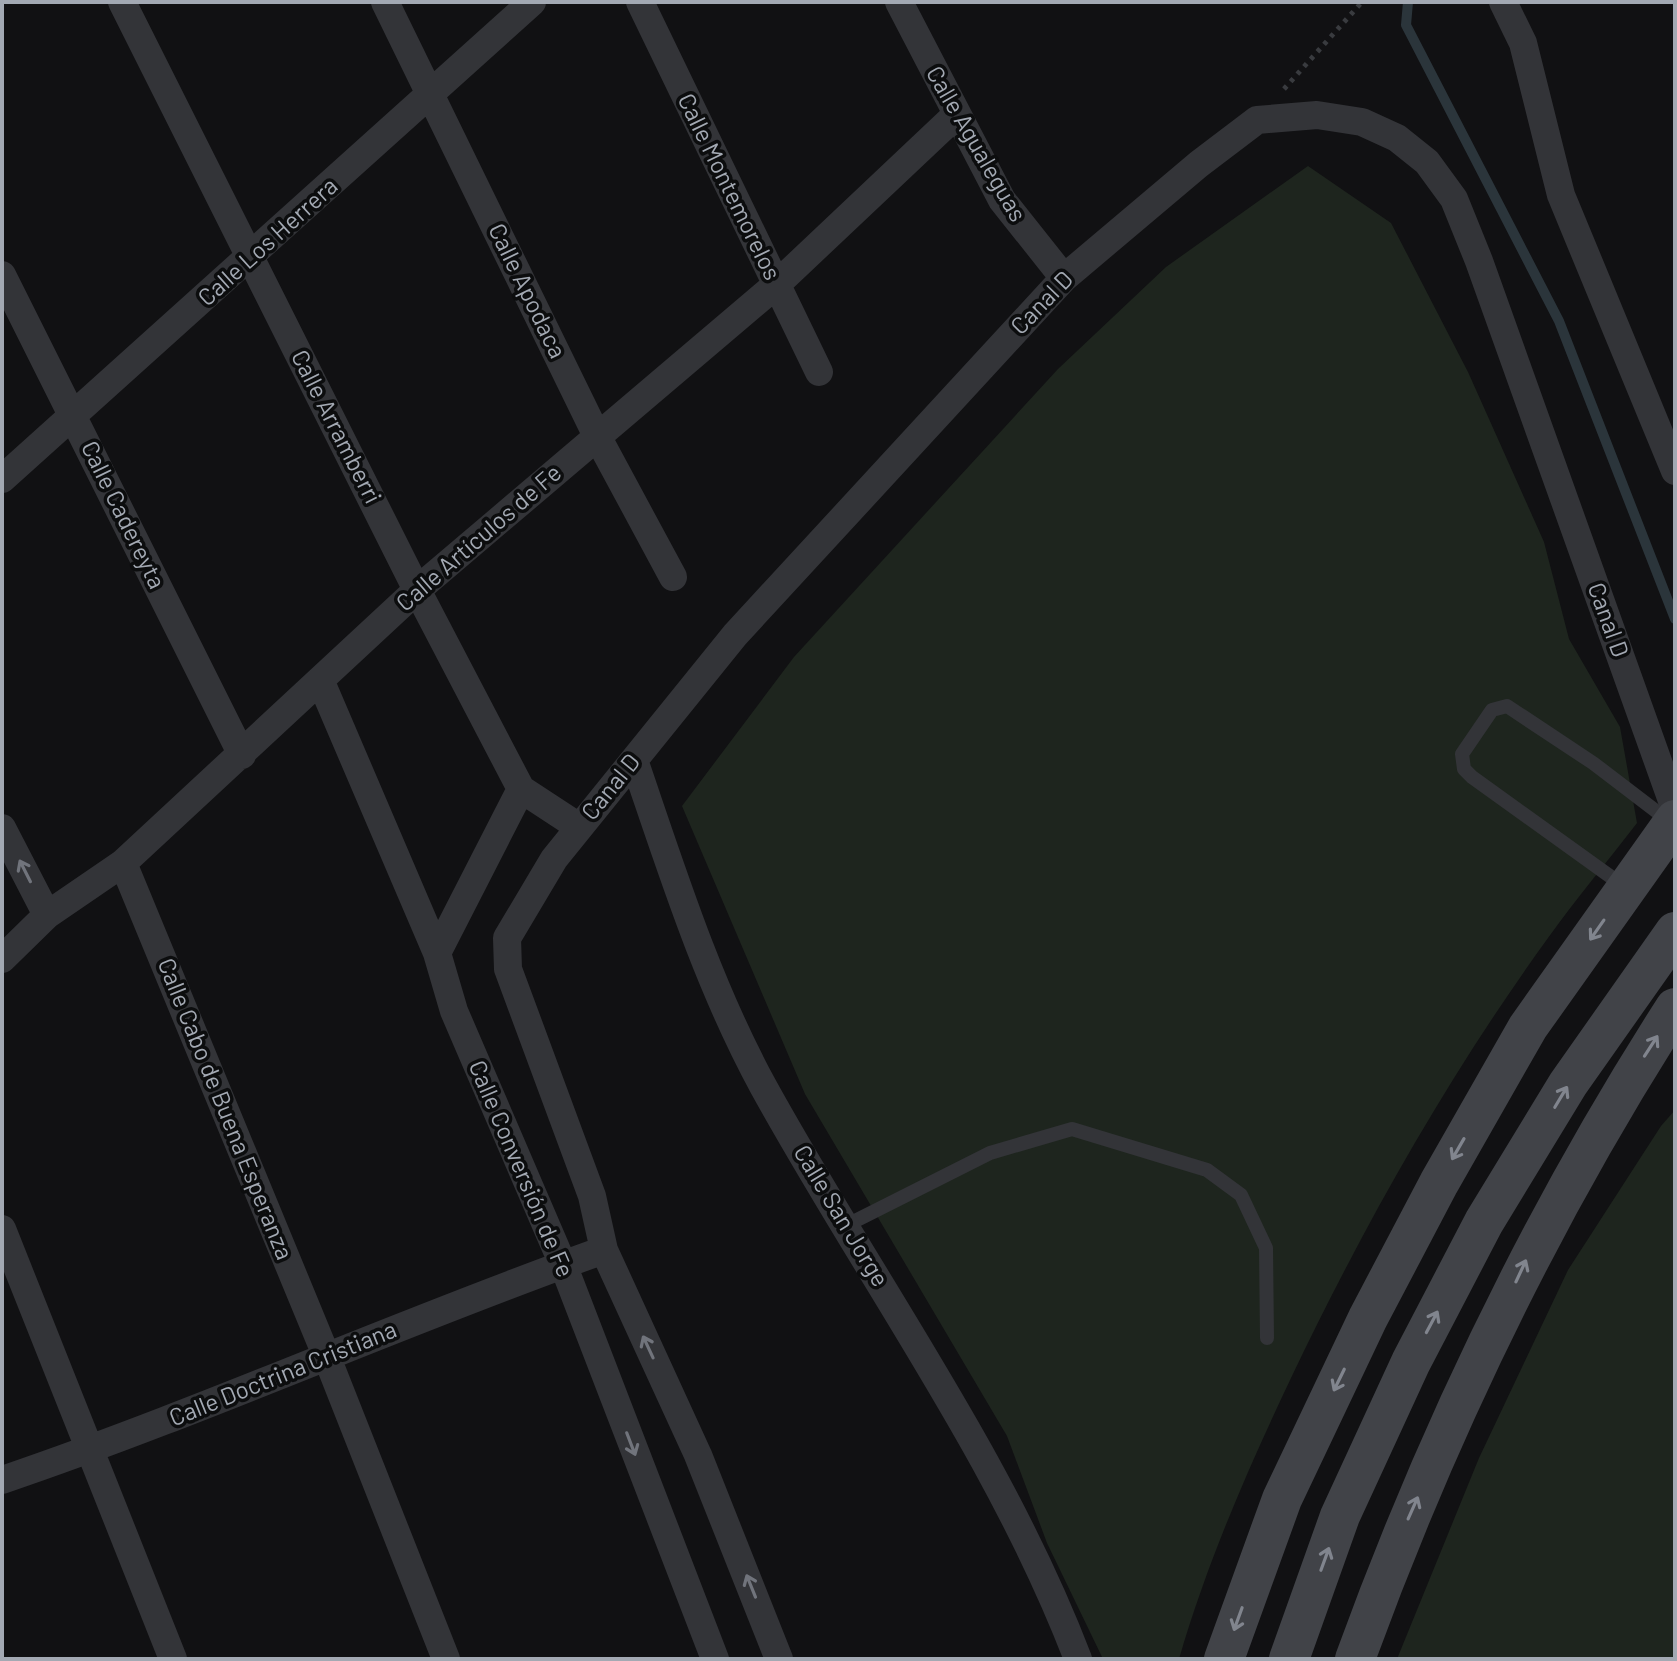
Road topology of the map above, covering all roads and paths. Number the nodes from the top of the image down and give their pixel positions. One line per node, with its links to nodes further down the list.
1 (122, 2): 11 (street, Calle Arramberri)
2 (385, 2): 8 (street, Calle Apodaca)
3 (532, 2): 8 (street, Calle Los Herrera)
4 (640, 2): 14 (street, Calle Montemorelos)
5 (899, 2): 9 (street, Calle Agualeguas)
6 (1362, 2): 10 (path)
7 (1503, 2): 18 (street)
8 (432, 93): 11 (street, Calle Los Herrera); 17 (street, Calle Apodaca)
9 (956, 115): 13 (street, Calle Agualeguas); 14 (street, Calle Artículos de Fe)
10 (1257, 120): 13 (street, Canal D); 26 (street, Canal D)
11 (251, 258): 16 (street, Calle Los Herrera); 21 (street, Calle Arramberri)
12 (2, 275): 16 (street, Calle Cadereyta)
13 (1064, 278): 24 (street, Canal D)
14 (776, 285): 15 (street, Calle Montemorelos); 17 (street, Calle Artículos de Fe)
15 (819, 372)
16 (74, 415): 19 (street, Calle Los Herrera); 23 (street, Calle Cadereyta)
17 (597, 436): 20 (street, Calle Apodaca); 21 (street, Calle Artículos de Fe)
18 (1675, 471)
19 (2, 479)
20 (673, 577)
21 (417, 590): 22 (street, Calle Artículos de Fe); 25 (street, Calle Arramberri)
22 (321, 682): 23 (street, Calle Artículos de Fe); 33 (street, Calle Conversión de Fe)
23 (242, 755): 29 (street, Calle Artículos de Fe)
24 (634, 760): 27 (street, Canal D); 36 (street, Calle San Jorge)
25 (521, 789): 27 (street, Calle Arramberri); 33 (street)
26 (1674, 818): 30 (main road); 30 (lane)
27 (579, 827): 38 (street, Canal D)
28 (2, 828): 31 (street, one-way to 28)
29 (123, 863): 31 (street, Calle Artículos de Fe); 41 (street, Calle Cabo de Buena Esperanza)
30 (1627, 889): 49 (main road, one-way to 49)
31 (47, 915): 34 (street, Calle Artículos de Fe)
32 (1675, 932): 50 (main road, one-way to 32)
33 (437, 953): 39 (street, Calle Conversión de Fe)
34 (2, 959)
35 (1675, 1008): 51 (main road, one-way to 35)
36 (847, 1225): 40 (lane); 48 (street, Calle San Jorge)
37 (2, 1229): 42 (street)
38 (604, 1250): 39 (street, Calle Doctrina Cristiana); 47 (street, Calle Conversión de Fe, one-way to 38)
39 (564, 1267): 41 (street, Calle Doctrina Cristiana); 46 (street, Calle Conversión de Fe, one-way to 46)
40 (1267, 1338)
41 (326, 1355): 42 (street, Calle Doctrina Cristiana); 45 (street, Calle Cabo de Buena Esperanza)
42 (92, 1450): 43 (street, Calle Doctrina Cristiana); 44 (street)
43 (2, 1480)
44 (173, 1659)
45 (446, 1659)
46 (715, 1659)
47 (779, 1659)
48 (1078, 1659)
49 (1224, 1659)
50 (1289, 1659)
51 (1355, 1659)

